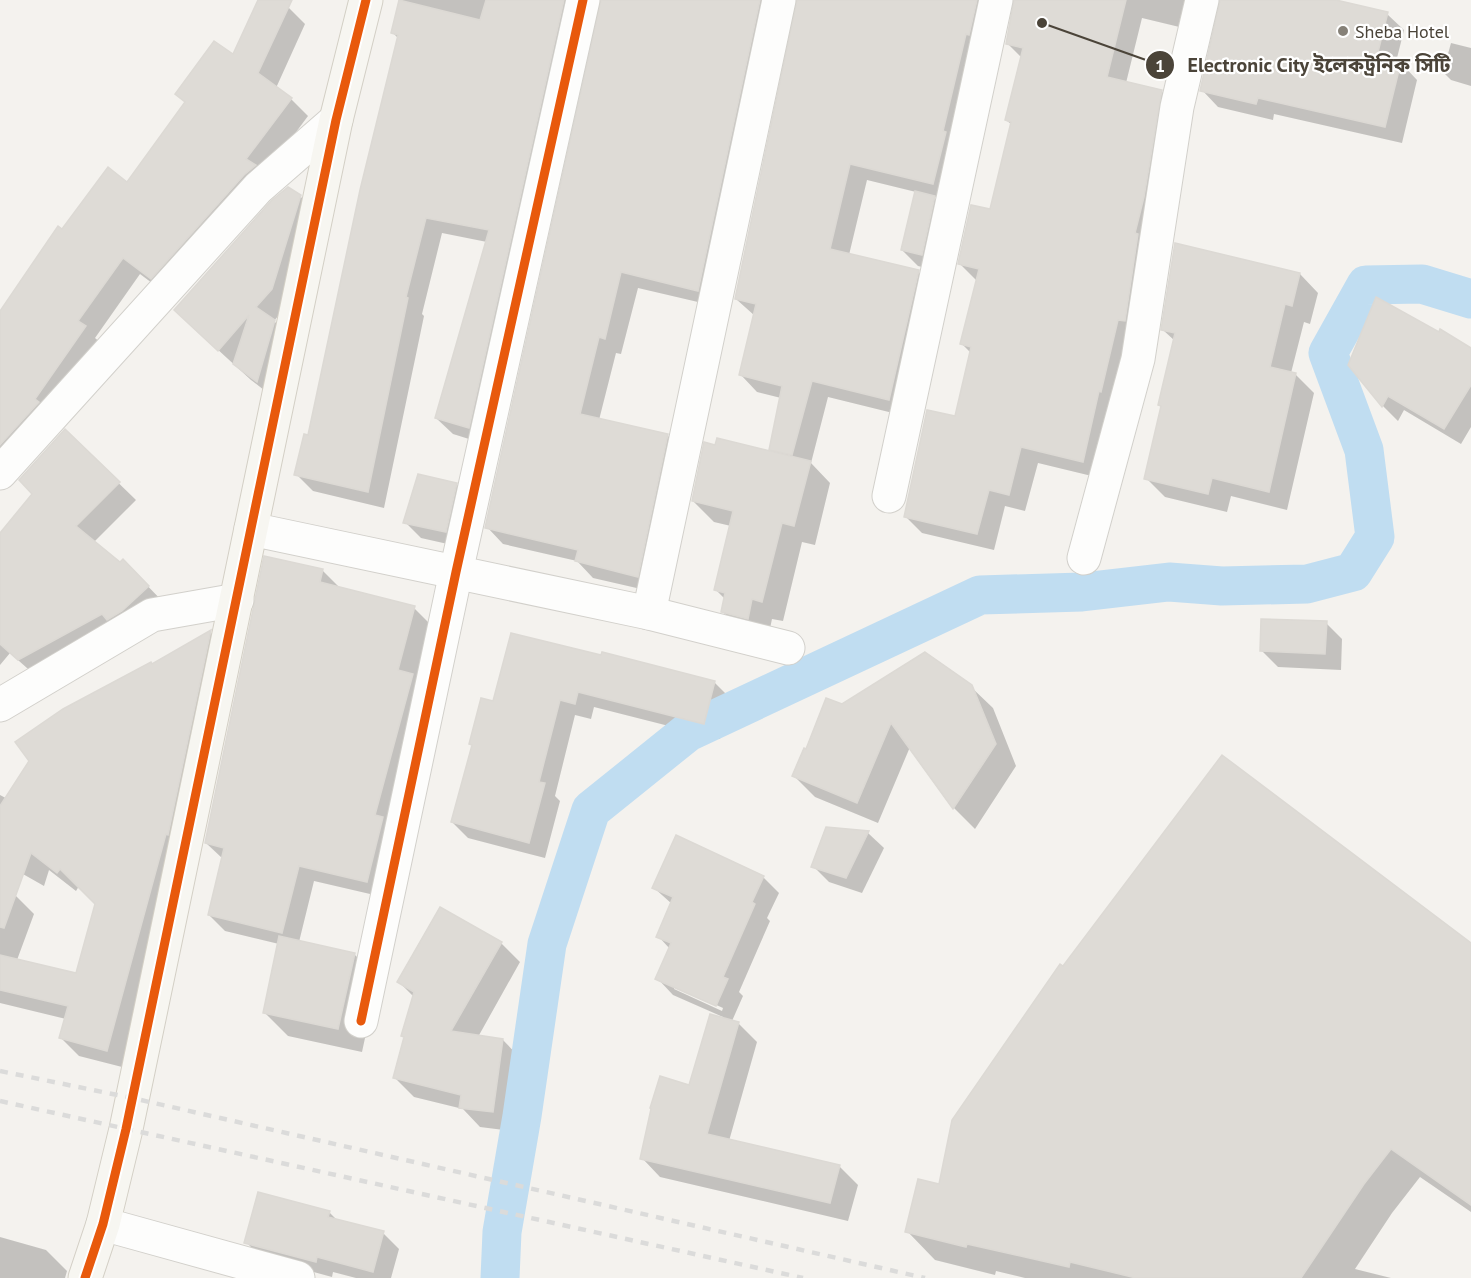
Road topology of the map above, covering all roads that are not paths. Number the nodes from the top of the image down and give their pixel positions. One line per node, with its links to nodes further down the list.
1 (366, 0): 6 (street)
2 (583, 0): 11 (street)
3 (779, 0): 13 (street)
4 (996, 0): 8 (street)
5 (1202, 0): 10 (street)
6 (336, 120): 7 (street); 9 (street)
7 (0, 472)
8 (889, 496)
9 (251, 529): 11 (street); 12 (street)
10 (1084, 558)
11 (456, 572): 13 (street); 16 (street)
12 (237, 600): 15 (street); 17 (street)
13 (649, 613): 14 (street)
14 (788, 648)
15 (0, 705)
16 (361, 1021)
17 (103, 1224): 18 (street); 19 (street)
18 (85, 1278)
19 (297, 1278)

